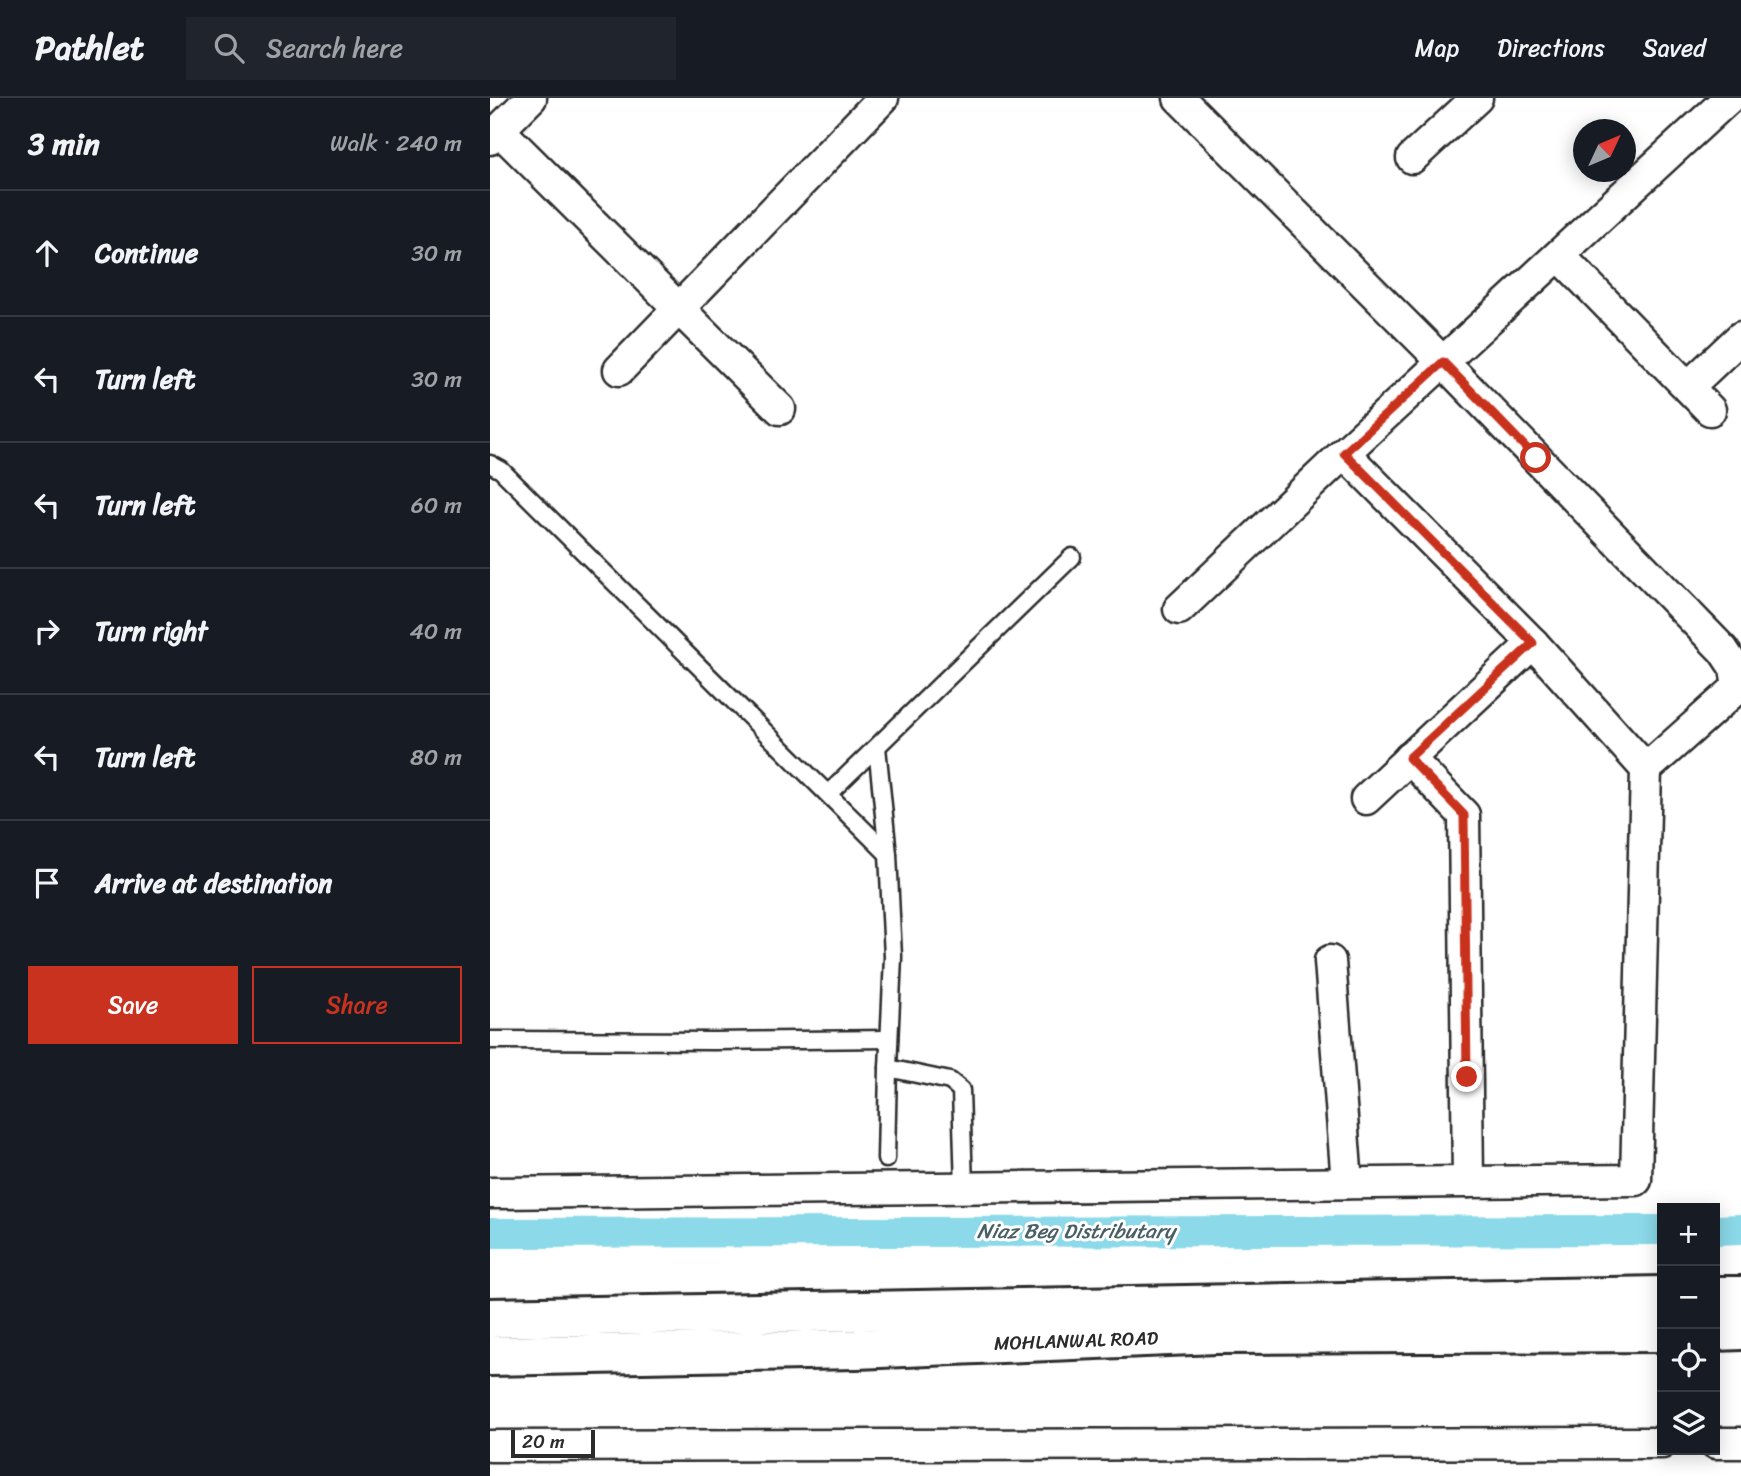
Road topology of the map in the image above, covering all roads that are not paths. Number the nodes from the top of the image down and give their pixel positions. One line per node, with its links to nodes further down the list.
1 (531, 98): 6 (street)
2 (883, 98): 9 (street)
3 (1179, 98): 11 (street)
4 (1477, 98): 7 (street)
5 (1729, 98): 8 (street)
6 (494, 135): 9 (street)
7 (1412, 158)
8 (1559, 255): 11 (street); 13 (street)
9 (678, 308): 12 (street); 14 (street)
10 (1741, 337): 13 (street)
11 (1443, 362): 16 (street); 23 (street)
12 (619, 370)
13 (1688, 387): 15 (street)
14 (780, 409)
15 (1710, 410)
16 (1344, 453): 19 (street); 20 (street)
17 (490, 464): 24 (lane)
18 (1072, 557): 21 (lane)
19 (1179, 610)
20 (1533, 643): 22 (street); 23 (street)
21 (877, 747): 24 (lane); 26 (lane)
22 (1409, 758): 25 (street); 32 (street)
23 (1646, 769): 32 (street)
24 (828, 794): 26 (lane)
25 (1366, 799)
26 (888, 854): 28 (lane)
27 (1330, 961): 33 (street)
28 (889, 1038): 29 (lane); 30 (lane)
29 (490, 1040)
30 (888, 1068): 31 (lane); 34 (lane)
31 (886, 1159)
32 (1468, 1182): 33 (street)
33 (1347, 1183): 34 (street)
34 (964, 1188): 35 (street)
35 (490, 1193)
36 (1657, 1296): 39 (main road, MOHLANWAL ROAD)
37 (1720, 1296): 38 (main road)
38 (1741, 1296)
39 (490, 1318)
40 (1741, 1330): 41 (main road)
41 (1720, 1331)
42 (1657, 1332): 43 (main road, MOHLANWAL ROAD)
43 (490, 1356)
44 (1657, 1443): 47 (street)
45 (1720, 1443): 46 (street)
46 (1741, 1443)
47 (490, 1446)

